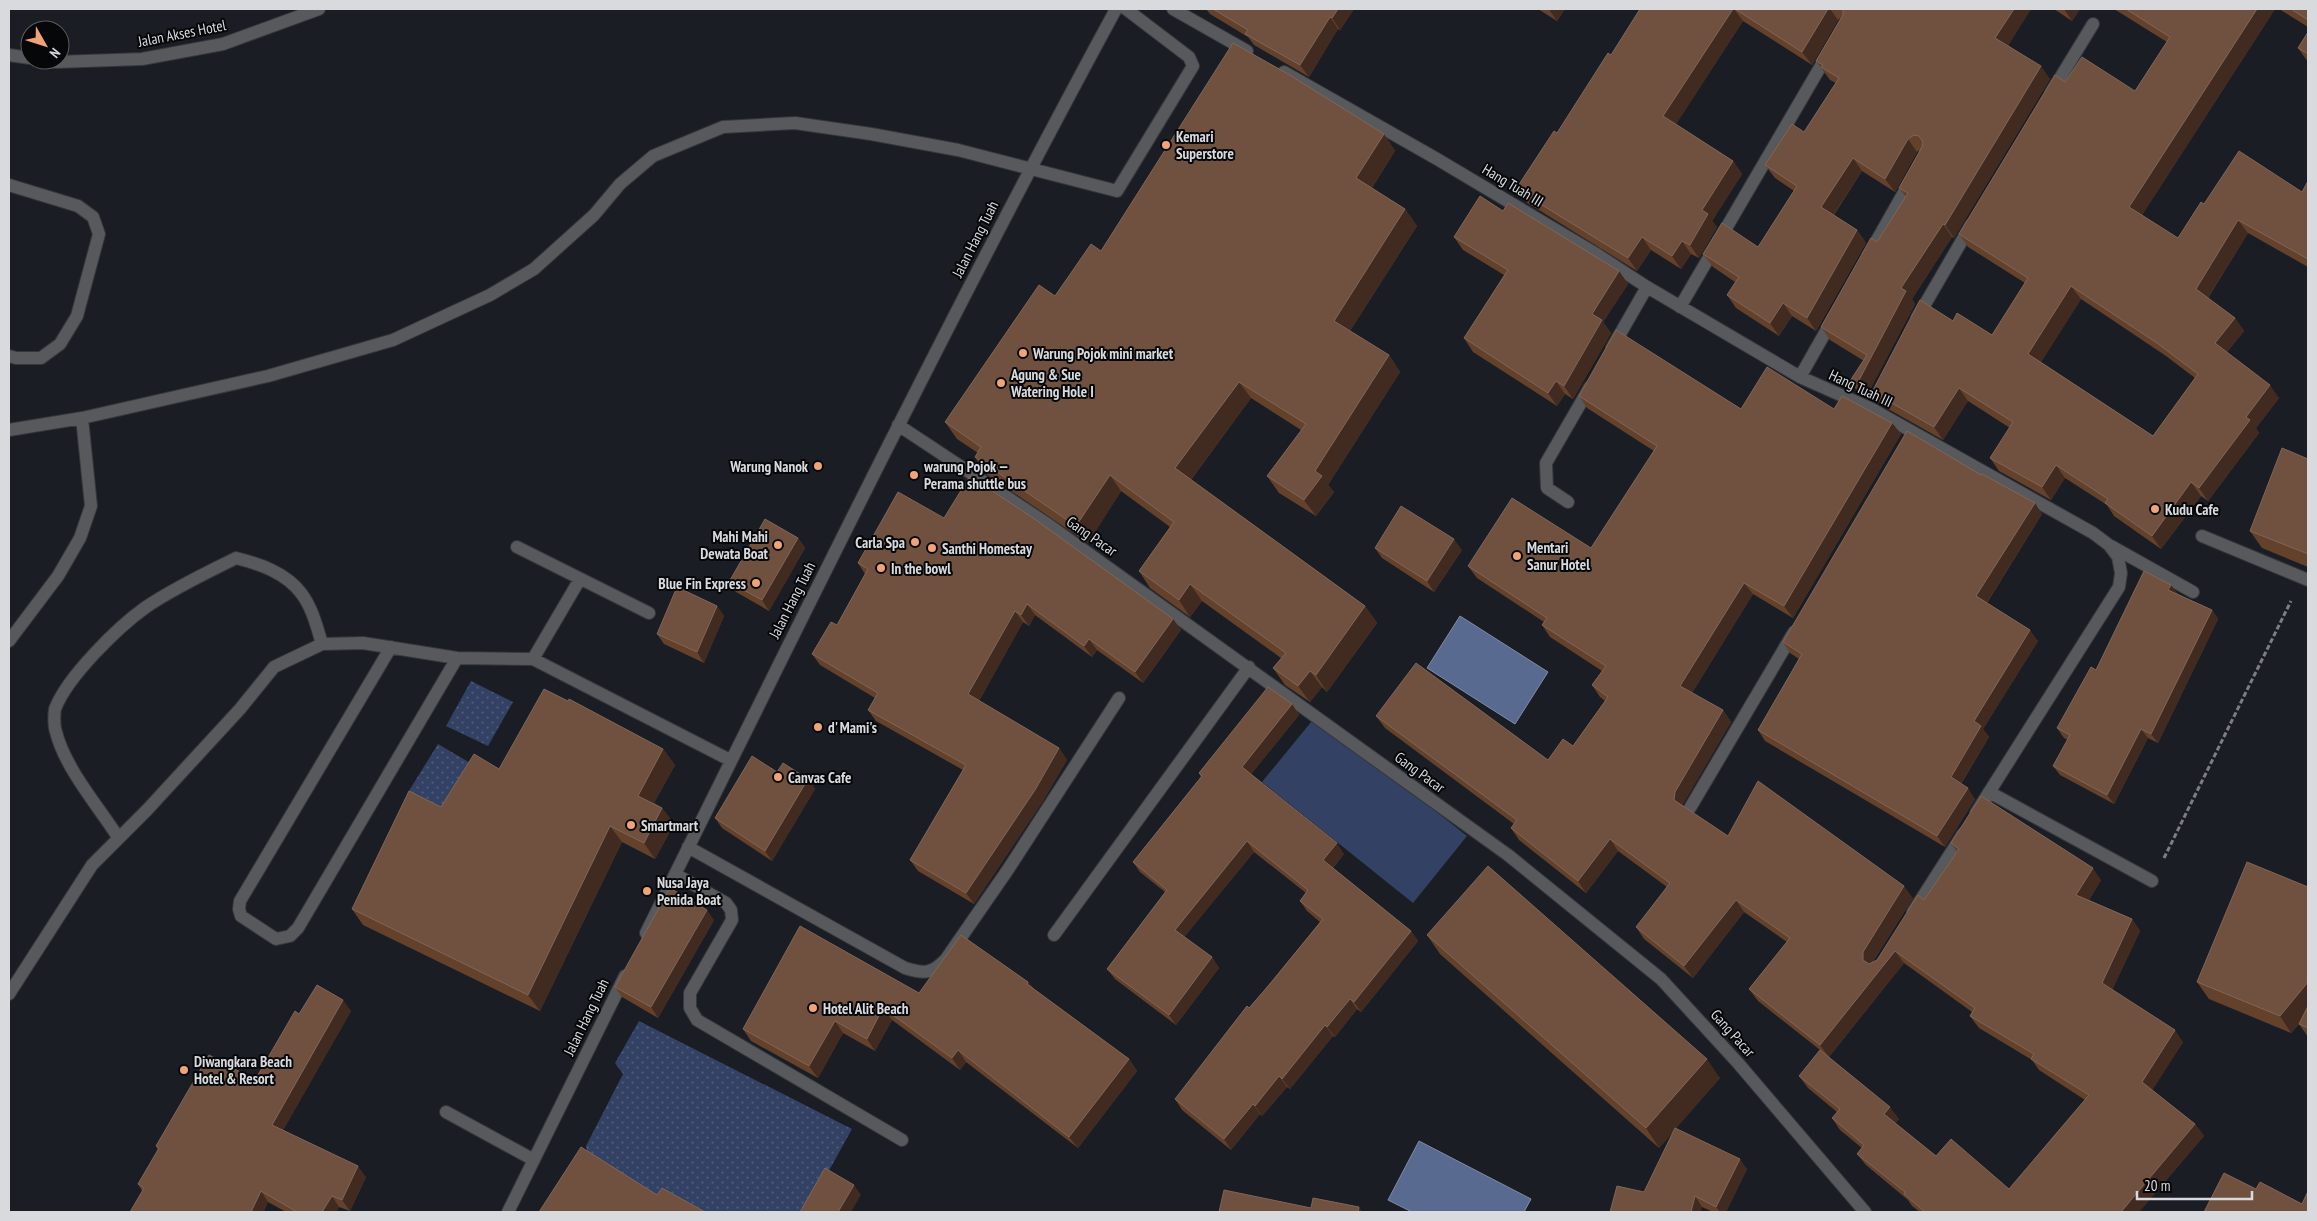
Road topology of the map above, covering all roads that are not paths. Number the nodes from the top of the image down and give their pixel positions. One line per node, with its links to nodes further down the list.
1 (319, 9): 8 (street, Jalan Akses Hotel)
2 (1116, 9): 12 (street, Jalan Hang Tuah)
3 (1126, 9): 12 (street)
4 (1173, 9): 7 (street)
5 (2092, 24): 10 (street)
6 (1835, 41): 17 (street)
7 (1258, 57)
8 (70, 61)
9 (1275, 67): 16 (street, Hang Tuah III)
10 (2042, 107)
11 (1920, 165): 15 (street)
12 (1030, 168): 24 (street); 25 (street, Jalan Hang Tuah)
13 (9, 186): 20 (street)
14 (1977, 216): 19 (street)
15 (1862, 267)
16 (1647, 287): 17 (street, Hang Tuah III); 21 (street)
17 (1680, 307): 22 (street, Hang Tuah III)
18 (1838, 309): 22 (street)
19 (1909, 333)
20 (9, 356)
21 (1604, 363)
22 (1800, 377): 29 (street, Hang Tuah III)
23 (1594, 380): 27 (street)
24 (82, 418): 26 (street); 36 (street)
25 (898, 425): 41 (street, Gang Pacar); 43 (street, Jalan Hang Tuah)
26 (9, 430)
27 (1568, 502)
28 (2202, 536): 32 (street)
29 (2109, 545): 33 (street, Hang Tuah III); 44 (street)
30 (517, 547): 31 (street)
31 (580, 579): 34 (street); 40 (street)
32 (2308, 580)
33 (2193, 592)
34 (649, 613)
35 (1801, 620): 45 (street)
36 (9, 641)
37 (322, 644): 38 (street); 46 (street); 46 (street)
38 (390, 647): 39 (street); 39 (street)
39 (457, 658): 40 (street)
40 (533, 660): 43 (street)
41 (1249, 667): 51 (street); 59 (street, Gang Pacar)
42 (1119, 698): 47 (street)
43 (730, 760): 47 (street, Jalan Hang Tuah)
44 (1989, 792): 49 (street); 50 (street)
45 (1690, 808)
46 (118, 837): 54 (street)
47 (688, 847): 48 (street, Jalan Hang Tuah)
48 (675, 874): 52 (street, Jalan Hang Tuah); 56 (street)
49 (2152, 881)
50 (1905, 926)
51 (1054, 936)
52 (639, 947)
53 (630, 965): 57 (street, Jalan Hang Tuah)
54 (9, 994)
55 (446, 1112): 57 (street)
56 (902, 1140)
57 (534, 1160): 58 (street, Jalan Hang Tuah)
58 (508, 1212)
59 (1865, 1212)

